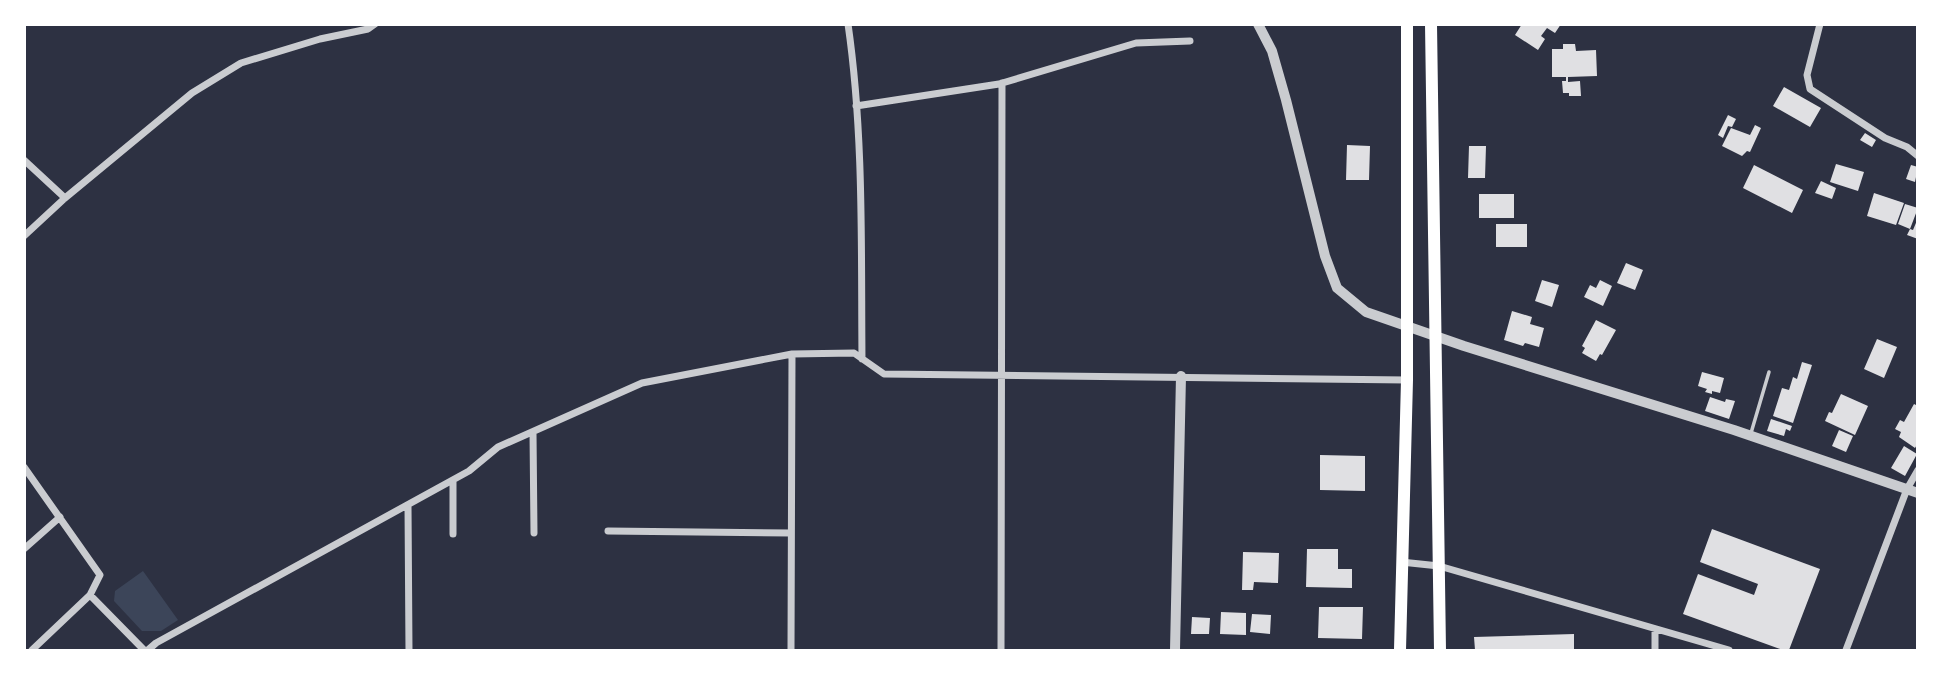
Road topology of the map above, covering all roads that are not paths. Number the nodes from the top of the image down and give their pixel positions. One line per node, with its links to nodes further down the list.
1 (375, 24): 12 (street)
2 (848, 24): 9 (street)
3 (1258, 24): 14 (street)
4 (1407, 24): 14 (highway)
5 (1432, 24): 15 (highway)
6 (1821, 24): 10 (street)
7 (1190, 41): 8 (street)
8 (1002, 83): 9 (street); 19 (street)
9 (856, 106): 17 (street)
10 (1917, 156)
11 (24, 160): 12 (street)
12 (65, 198): 13 (street)
13 (24, 236)
14 (1406, 325): 15 (street); 21 (highway)
15 (1436, 335): 23 (street); 37 (highway)
16 (792, 354): 17 (street); 22 (street); 33 (street)
17 (862, 359): 19 (street)
18 (1769, 372): 23 (lane)
19 (1002, 375): 20 (street); 44 (street)
20 (1181, 376): 21 (street); 45 (street)
21 (1407, 380): 36 (highway)
22 (533, 432): 26 (street); 32 (street)
23 (1750, 435): 27 (street)
24 (24, 467): 30 (street)
25 (1917, 470): 27 (street)
26 (453, 480): 29 (street); 34 (street)
27 (1907, 489): 28 (street); 50 (street)
28 (1917, 493)
29 (408, 505): 41 (street); 42 (street)
30 (60, 517): 35 (street); 38 (street)
31 (608, 531): 33 (street)
32 (534, 533)
33 (791, 533): 43 (street)
34 (453, 534)
35 (24, 549)
36 (1401, 562): 37 (street); 46 (highway)
37 (1439, 566): 39 (street); 47 (highway)
38 (90, 595): 40 (street); 41 (street)
39 (1656, 629): 48 (street); 49 (street)
40 (32, 650)
41 (146, 650)
42 (409, 650)
43 (791, 650)
44 (1001, 650)
45 (1175, 650)
46 (1399, 650)
47 (1440, 650)
48 (1655, 650)
49 (1729, 650)
50 (1846, 650)

